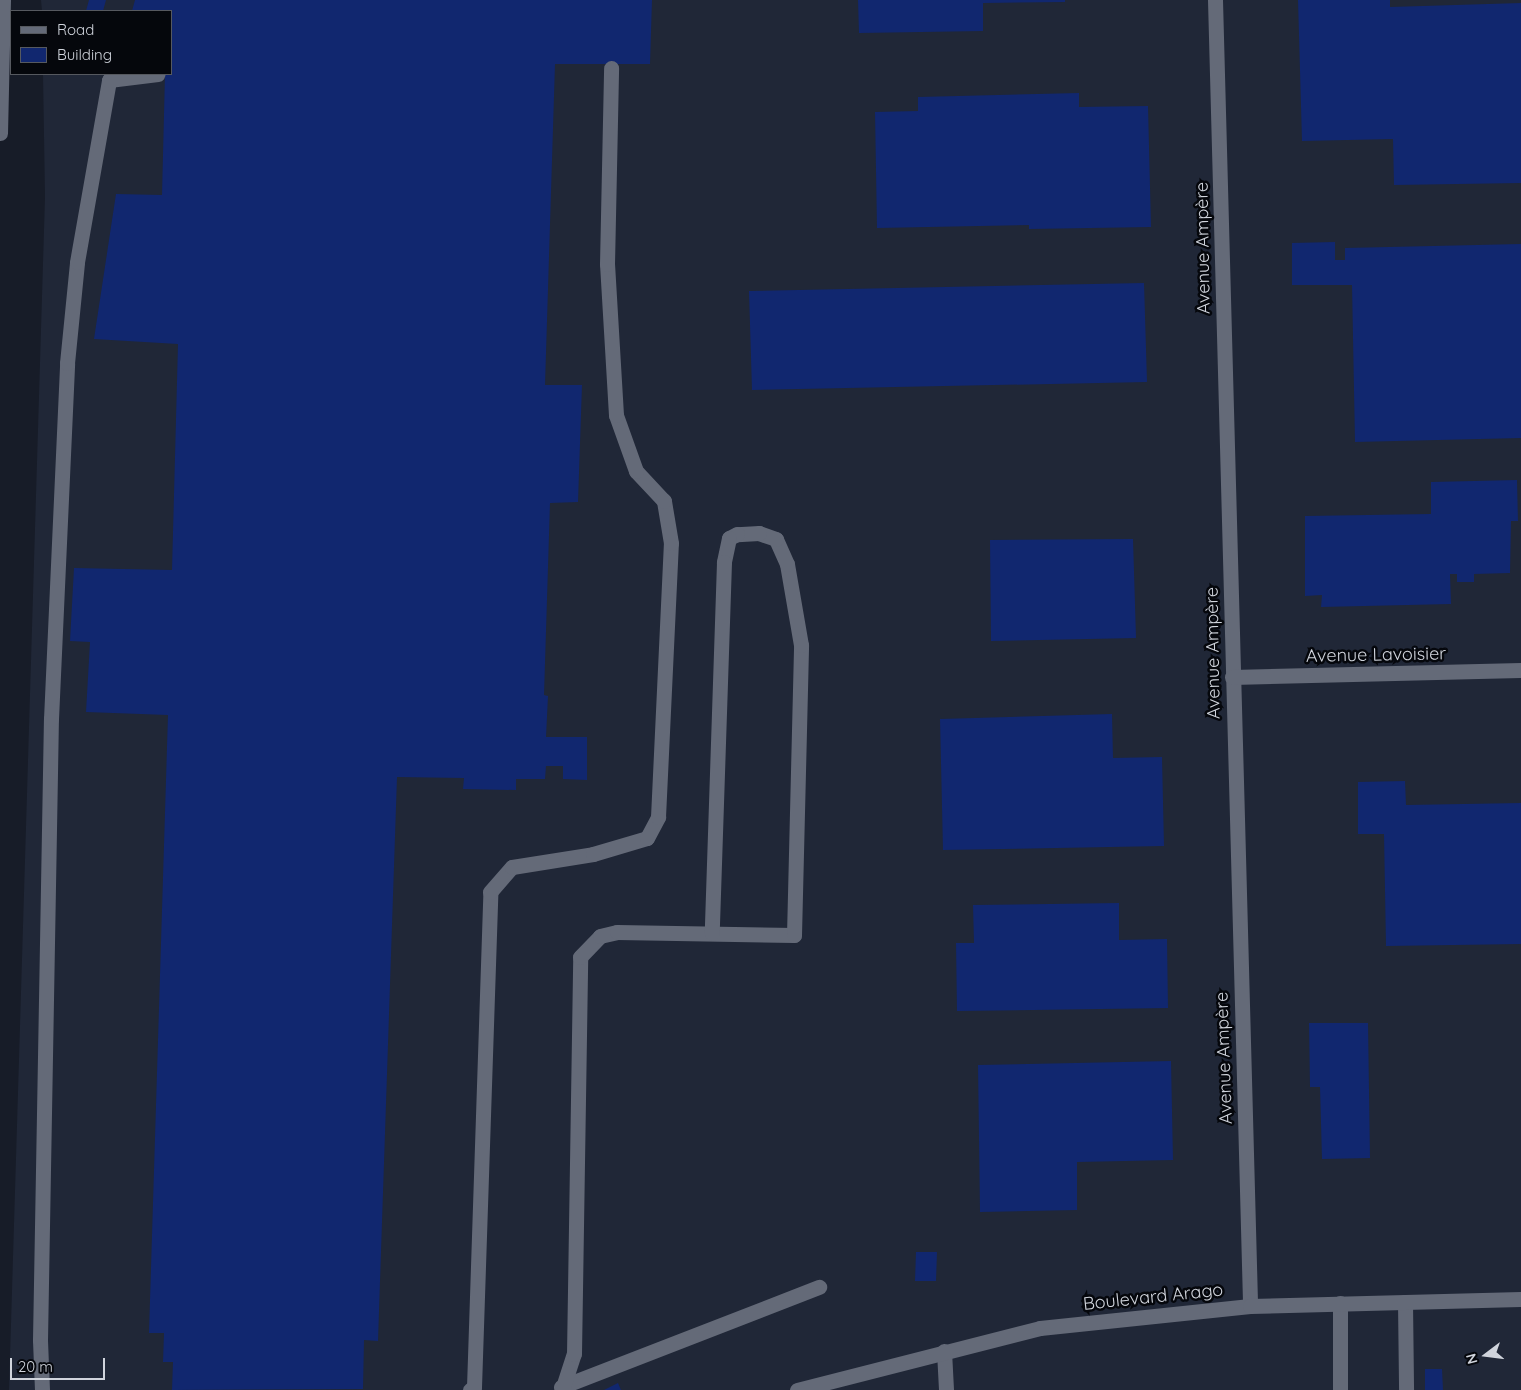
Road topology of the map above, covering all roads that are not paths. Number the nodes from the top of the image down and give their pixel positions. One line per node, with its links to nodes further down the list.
1 (3, 0): 5 (street)
2 (1215, 0): 7 (street, Avenue Ampère)
3 (611, 68): 17 (street)
4 (150, 75): 16 (street)
5 (0, 133)
6 (1521, 670): 7 (street, Avenue Lavoisier)
7 (1232, 677): 13 (street, Avenue Ampère)
8 (712, 933): 8 (street); 15 (street)
9 (819, 1288): 15 (street)
10 (1521, 1299): 11 (street, Boulevard Arago)
11 (1406, 1302): 12 (street, Boulevard Arago); 21 (street)
12 (1340, 1304): 13 (street, Boulevard Arago); 20 (street)
13 (1250, 1306): 14 (street, Boulevard Arago)
14 (944, 1351): 18 (street, Boulevard Arago); 19 (street)
15 (561, 1389)
16 (42, 1390)
17 (470, 1390)
18 (797, 1390)
19 (946, 1390)
20 (1340, 1390)
21 (1406, 1390)

